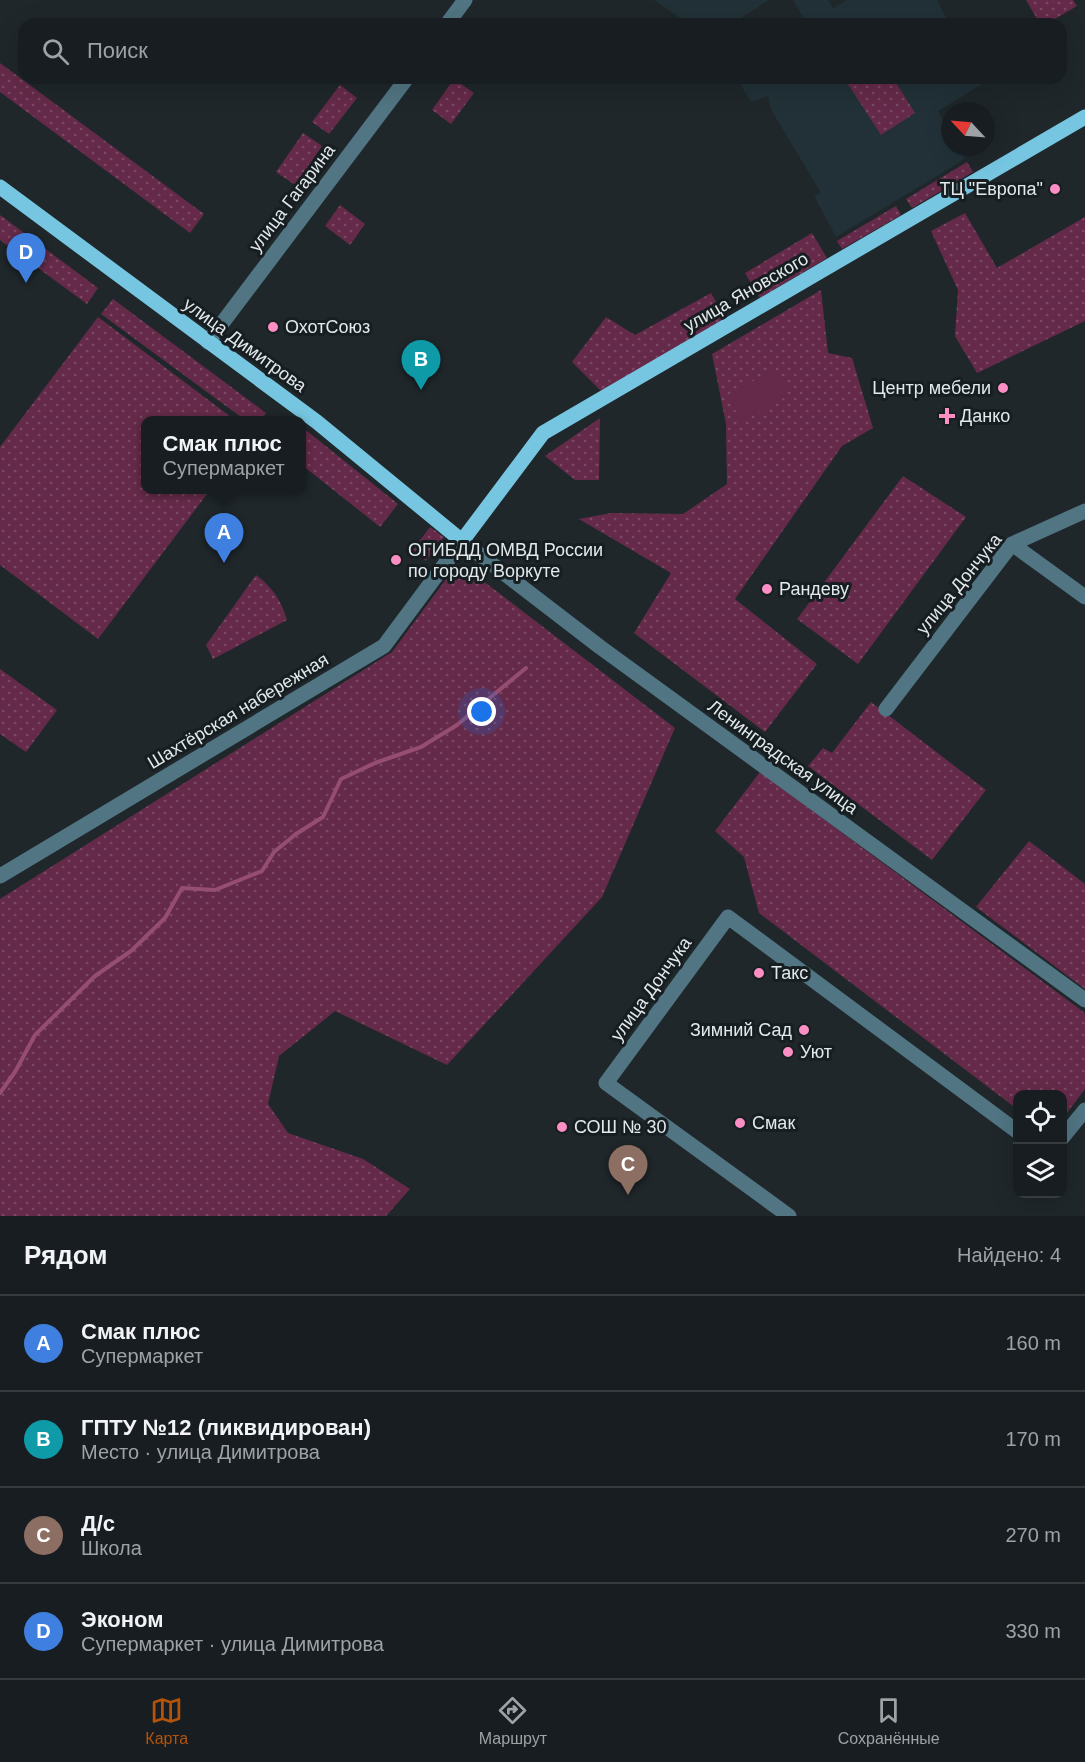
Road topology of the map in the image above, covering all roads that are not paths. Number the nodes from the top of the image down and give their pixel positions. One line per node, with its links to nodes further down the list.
1 (465, 0): 2 (street)
2 (452, 18)
3 (402, 84): 6 (street, улица Гагарина)
4 (1085, 117): 8 (main road, улица Яновского)
5 (0, 188): 6 (main road, улица Димитрова)
6 (208, 342): 8 (main road, улица Димитрова)
7 (1085, 510): 9 (street, улица Дончука)
8 (462, 541): 12 (street, Шахтёрская набережная); 13 (street, Ленинградская улица)
9 (1012, 544): 10 (street); 11 (street, улица Дончука)
10 (1085, 597)
11 (886, 709)
12 (0, 876)
13 (1085, 1000)
14 (1085, 1110): 16 (street)
15 (1013, 1129): 17 (street, улица Дончука)
16 (1067, 1132)
17 (789, 1216)

